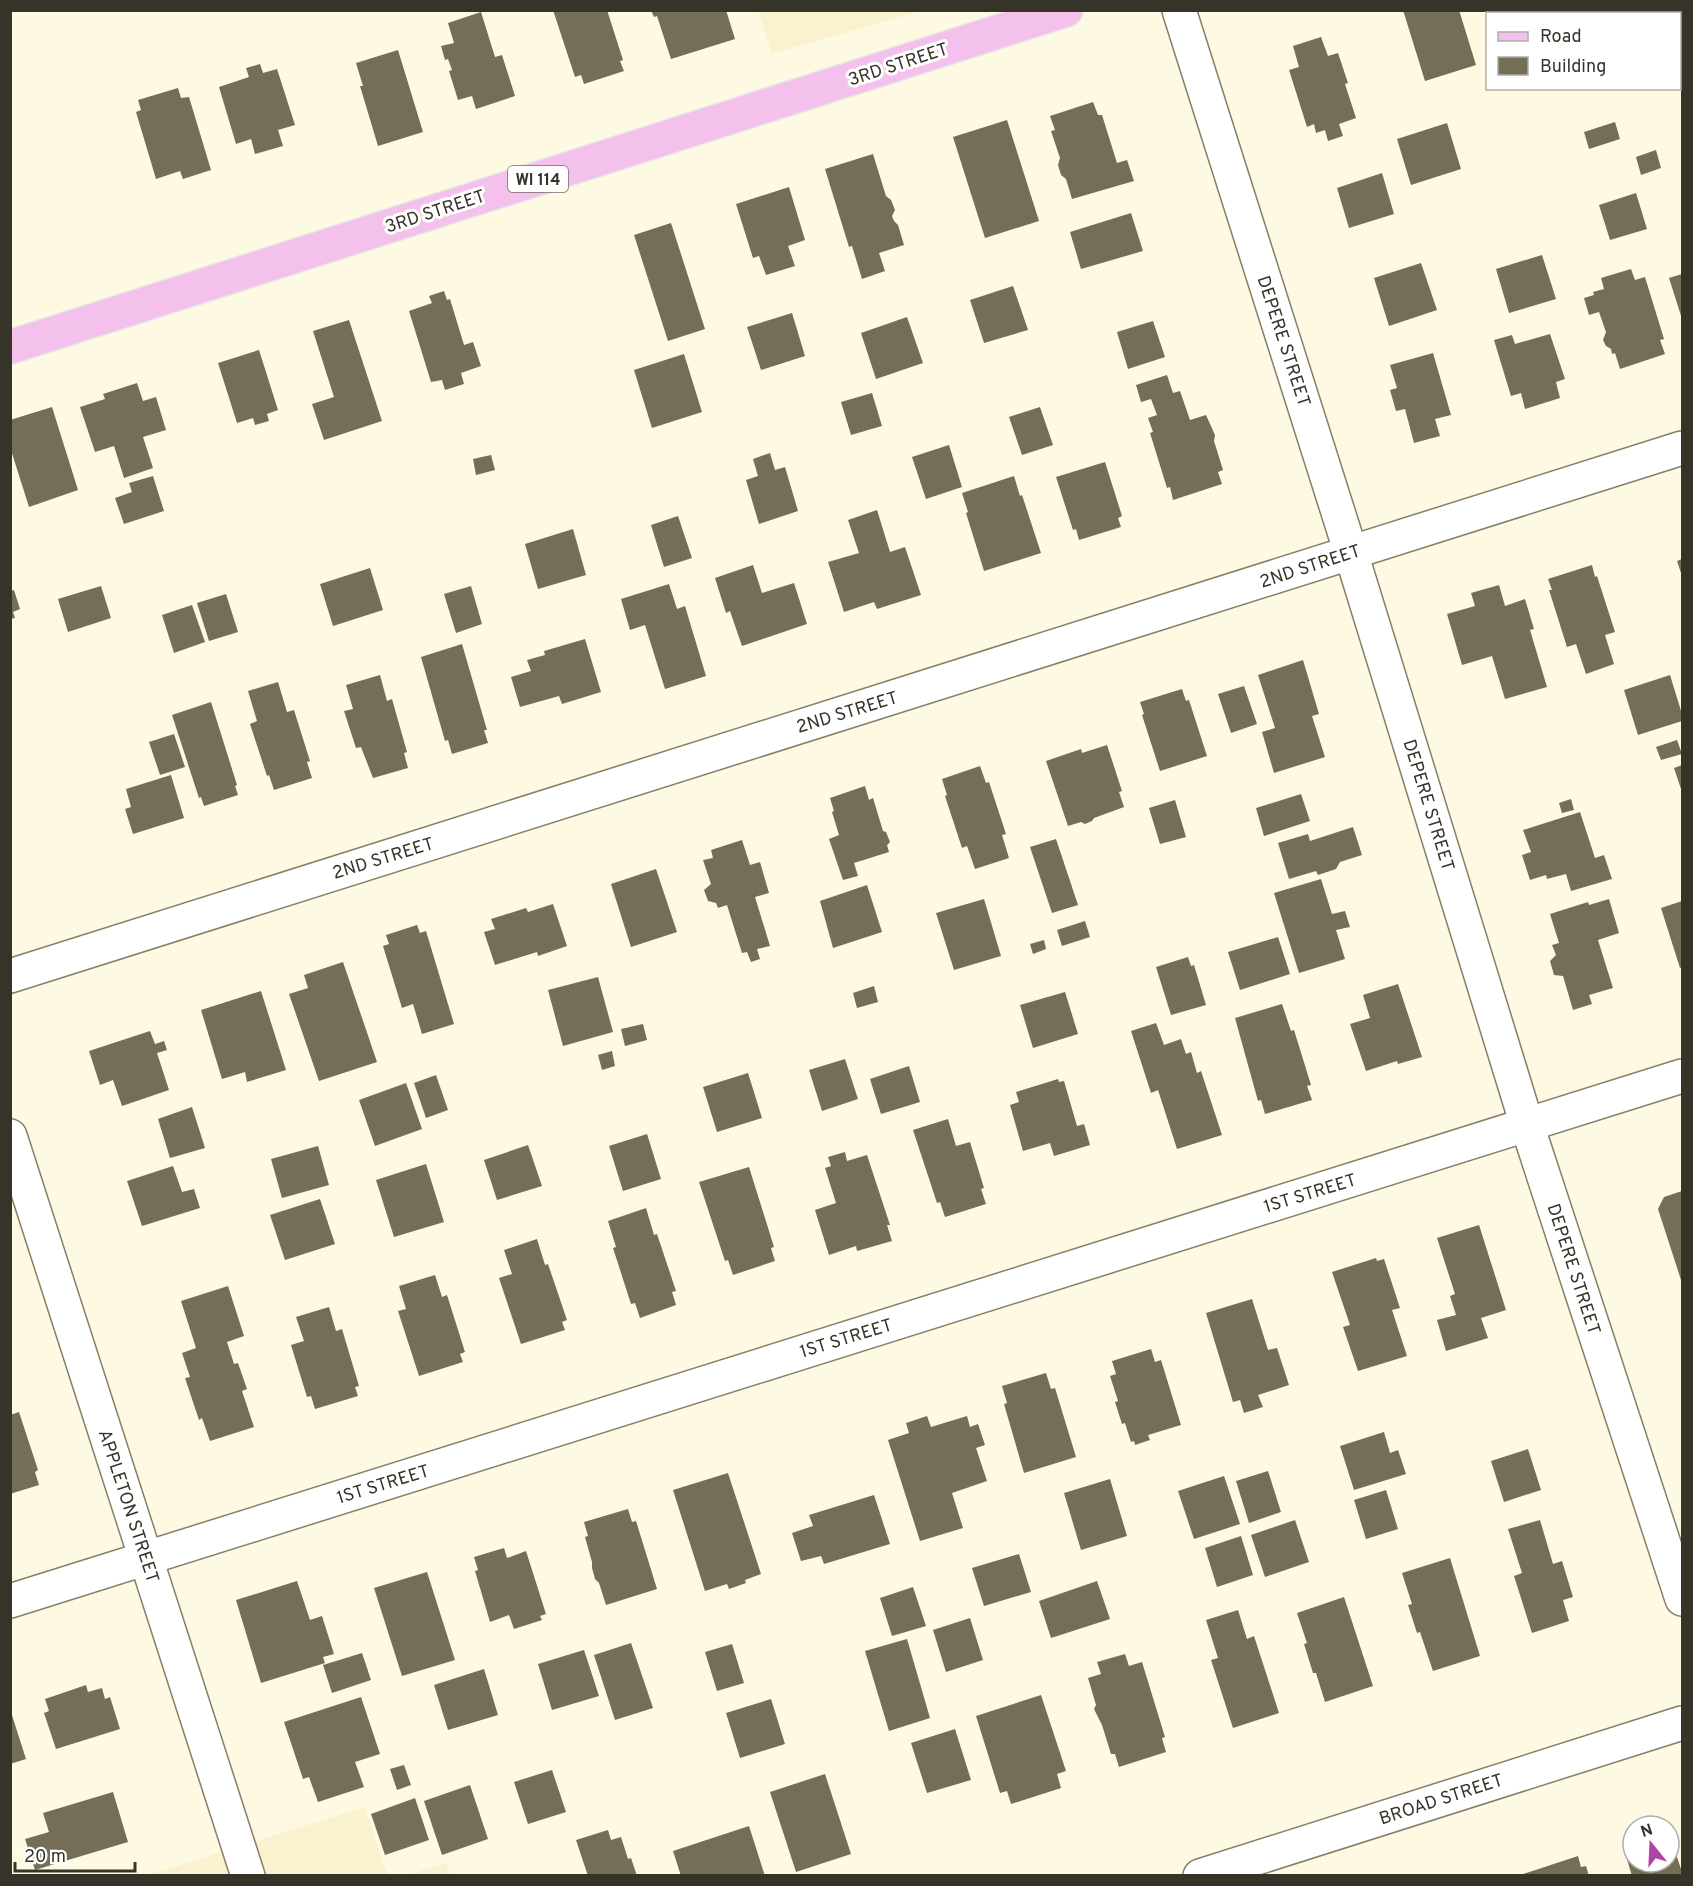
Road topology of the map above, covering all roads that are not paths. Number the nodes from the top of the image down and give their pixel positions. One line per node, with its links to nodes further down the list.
1 (1066, 10): 3 (main road, 3RD STREET / WI 114)
2 (1179, 10): 5 (street, DEPERE STREET)
3 (10, 347)
4 (1683, 448): 5 (street, 2ND STREET)
5 (1351, 553): 6 (street, 2ND STREET); 8 (street, DEPERE STREET)
6 (10, 976)
7 (1683, 1077): 8 (street, 1ST STREET)
8 (1527, 1125): 10 (street, 1ST STREET); 11 (street, DEPERE STREET)
9 (10, 1136): 10 (street, APPLETON STREET)
10 (146, 1558): 12 (street, 1ST STREET); 14 (street, APPLETON STREET)
11 (1683, 1599)
12 (10, 1601)
13 (1683, 1723): 15 (street, BROAD STREET)
14 (248, 1875)
15 (1200, 1875)

